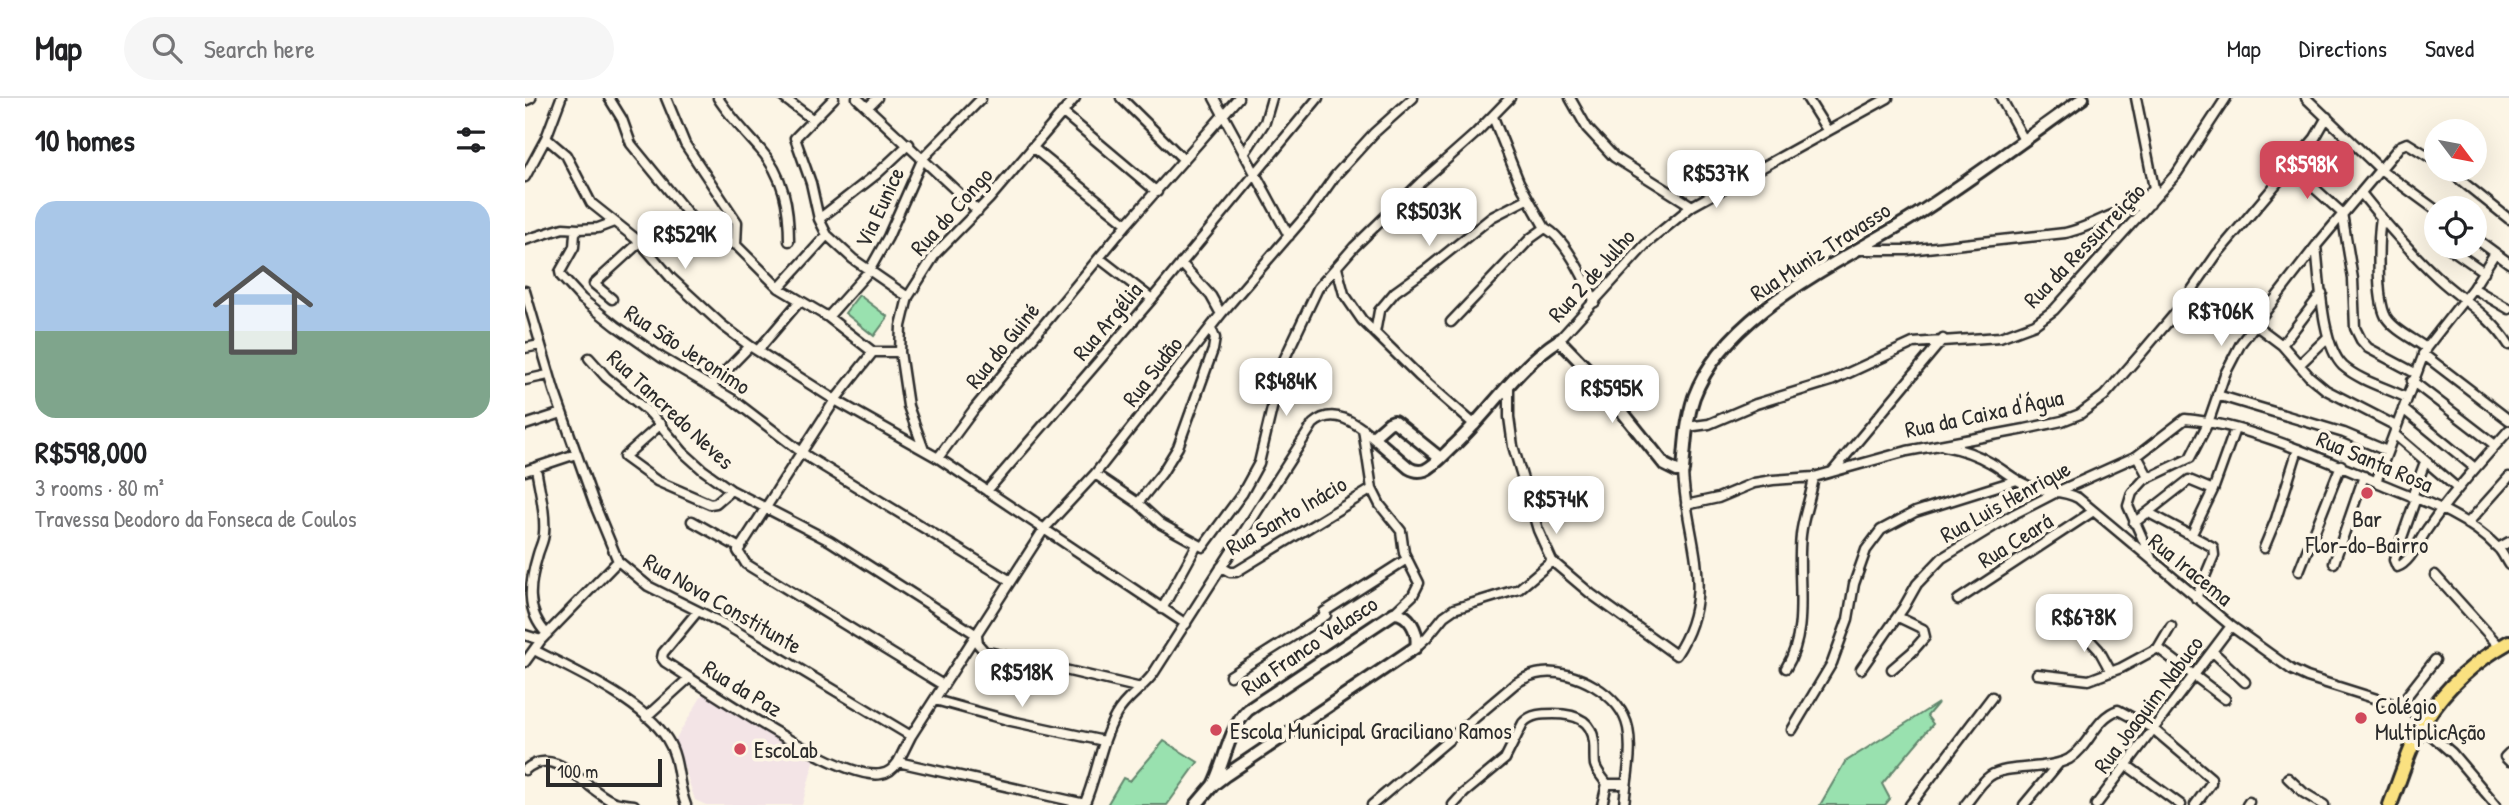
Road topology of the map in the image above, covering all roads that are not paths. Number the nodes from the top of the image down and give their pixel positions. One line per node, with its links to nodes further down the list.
1 (531, 98): 28 (street)
2 (561, 98): 37 (street)
3 (609, 98): 71 (street)
4 (666, 98): 71 (street)
5 (719, 98): 70 (street)
6 (783, 98): 35 (street)
7 (834, 98): 35 (street)
8 (857, 98): 29 (street)
9 (877, 98): 29 (street)
10 (1075, 98): 31 (street, Rua do Congo)
11 (1121, 98): 30 (street)
12 (1138, 98): 30 (street)
13 (1214, 98): 32 (street)
14 (1238, 98): 32 (street, Rua do Guiné)
15 (1272, 98): 41 (street)
16 (1318, 98): 47 (street, Rua Argélia)
17 (1413, 98): 67 (street, Rua Sudão)
18 (1510, 98): 33 (street)
19 (1570, 98): 56 (street)
20 (1807, 98): 36 (street)
21 (1888, 98): 36 (street, Rua 2 de Julho)
22 (2001, 98): 38 (street)
23 (2083, 98): 38 (street, Rua Muniz Travasso)
24 (2136, 98): 55 (street)
25 (2227, 98): 54 (street, Rua da Ressurreição)
26 (2306, 98): 34 (street)
27 (981, 99): 43 (street)
28 (525, 101)
29 (868, 107): 39 (street)
30 (1130, 107): 44 (street)
31 (1062, 112): 40 (street, Rua do Congo); 50 (street)
32 (1224, 116): 41 (street); 44 (street, Rua do Guiné)
33 (1493, 117): 52 (street); 80 (street)
34 (2327, 117): 45 (street, Rua da Caixa d'Água); 46 (street)
35 (812, 119): 60 (street)
36 (1827, 130): 56 (street, Rua 2 de Julho)
37 (546, 138): 48 (street); 62 (street)
38 (2024, 141): 74 (street, Rua Muniz Travasso)
39 (909, 144): 43 (street); 60 (street)
40 (1032, 147): 57 (street, Rua do Congo); 63 (street)
41 (1244, 154): 47 (street)
42 (2424, 154): 46 (street)
43 (923, 158): 57 (street); 81 (street, Via Eunice)
44 (1184, 160): 50 (street, Rua do Guiné)
45 (2291, 167): 58 (street); 135 (street, Rua da Caixa d'Água)
46 (2380, 169): 51 (street); 53 (street)
47 (1255, 176): 67 (street); 78 (street, Rua Argélia)
48 (525, 177)
49 (2463, 182): 61 (street)
50 (1157, 192): 63 (street, Rua do Guiné)
51 (2361, 193): 58 (street); 59 (street)
52 (1527, 199): 65 (street); 99 (street)
53 (2424, 201)
54 (2150, 204): 55 (street); 101 (street, Rua da Ressurreição)
55 (2137, 205): 74 (street)
56 (1692, 206): 92 (street, Rua 2 de Julho)
57 (978, 211): 87 (street, Rua do Congo)
58 (2342, 213): 72 (street); 114 (street)
59 (2381, 217): 90 (street); 108 (street)
60 (819, 219): 66 (street)
61 (2509, 219)
62 (614, 222): 64 (street); 69 (street)
63 (1127, 224): 76 (street, Rua do Guiné)
64 (578, 229): 68 (street); 116 (street, Rua São Jeronimo)
65 (1542, 229): 92 (street); 96 (street)
66 (827, 234): 81 (street); 84 (street)
67 (1289, 236): 94 (street, Rua Sudão)
68 (525, 240)
69 (640, 242): 88 (street); 107 (street)
70 (789, 242)
71 (736, 245): 84 (street)
72 (2316, 246): 86 (street); 97 (street)
73 (2487, 247): 75 (street)
74 (1857, 250): 128 (street, Rua Muniz Travasso)
75 (2495, 253): 79 (street); 82 (street)
76 (1099, 258): 89 (street); 142 (street, Rua do Guiné)
77 (2465, 259): 82 (street)
78 (1181, 263): 89 (street, Rua Argélia); 94 (street)
79 (2509, 263)
80 (1337, 268): 99 (street); 178 (street)
81 (869, 271): 87 (street); 95 (street, Via Eunice)
82 (2484, 272): 83 (street)
83 (2473, 288): 90 (street); 93 (street)
84 (779, 289): 91 (street)
85 (525, 291): 103 (street, Rua Nova Constitunte)
86 (2322, 293): 100 (street); 104 (street)
87 (908, 298): 110 (street, Rua do Congo)
88 (612, 299)
89 (1152, 299): 163 (street, Rua Argélia)
90 (2463, 300): 105 (street); 108 (street)
91 (800, 302): 95 (street); 107 (street)
92 (1595, 302): 102 (street, Rua 2 de Julho)
93 (2509, 309)
94 (1221, 314): 98 (street, Rua Sudão)
95 (828, 317): 109 (street)
96 (1451, 322)
97 (2254, 324): 104 (street); 118 (street)
98 (1211, 328): 152 (street, Rua Sudão); 166 (street)
99 (1374, 333): 127 (street)
100 (2327, 338): 112 (street); 119 (street)
101 (1943, 339): 128 (street, Rua da Ressurreição); 151 (street)
102 (1559, 340): 117 (street, Rua 2 de Julho); 150 (street)
103 (540, 345): 106 (street); 113 (street, Rua Nova Constitunte)
104 (2282, 345): 112 (street)
105 (2509, 345)
106 (525, 348)
107 (754, 348): 116 (street); 120 (street)
108 (2424, 351): 114 (street); 123 (street)
109 (873, 352): 110 (street); 120 (street)
110 (900, 352): 137 (street, Rua do Congo)
111 (589, 358): 125 (street, Rua Tancredo Neves)
112 (2300, 364): 131 (street)
113 (548, 374): 115 (street); 122 (street, Rua Nova Constitunte)
114 (2413, 377): 119 (street); 134 (street)
115 (525, 380)
116 (711, 386): 139 (street, Rua São Jeronimo)
117 (1509, 387): 127 (street, Rua 2 de Julho); 184 (street)
118 (2217, 395): 124 (street); 138 (street)
119 (2407, 398): 121 (street)
120 (835, 400): 137 (street); 139 (street)
121 (2403, 409): 131 (street); 147 (street)
122 (562, 413): 126 (street); 140 (street, Rua Nova Constitunte)
123 (2509, 420)
124 (2208, 423): 130 (street, Rua Santa Rosa); 141 (street, Rua Luis Henrique); 156 (street)
125 (660, 424): 161 (street, Rua Tancredo Neves); 161 (street)
126 (525, 425)
127 (1475, 425): 143 (street, Rua 2 de Julho)
128 (1687, 427): 150 (street, Rua Muniz Travasso)
129 (1363, 429): 133 (street, Rua Santo Inácio); 160 (street, Rua Santo Inácio); 188 (street, Rua Santo Inácio)
130 (2235, 429): 136 (street, Rua Santa Rosa); 162 (street)
131 (2395, 430): 138 (street); 144 (street)
132 (2509, 430): 134 (street)
133 (1373, 438): 143 (street); 149 (street, Rua Santo Inácio)
134 (2495, 445): 147 (street)
135 (1938, 446): 151 (street, Rua da Caixa d'Água); 157 (street, Rua Iracema)
136 (2298, 449): 145 (street, Rua Santa Rosa); 180 (street)
137 (924, 450): 142 (street)
138 (2387, 451): 158 (street)
139 (801, 452): 168 (street); 191 (street, Rua São Jeronimo)
140 (576, 454): 146 (street); 183 (street, Rua Nova Constitunte)
141 (2137, 456): 156 (street); 164 (street, Rua Luis Henrique)
142 (938, 458): 163 (street)
143 (1440, 458): 149 (street, Rua 2 de Julho)
144 (2425, 462): 159 (street); 165 (street)
145 (2341, 466): 153 (street, Rua Santa Rosa); 189 (street)
146 (536, 468): 148 (street); 204 (street)
147 (2475, 468): 159 (street)
148 (525, 471)
149 (1422, 471)
150 (1683, 471): 167 (street, Rua Muniz Travasso)
151 (1833, 471): 154 (street, Rua da Caixa d'Água)
152 (1095, 474): 166 (street); 175 (street, Rua Sudão)
153 (2364, 476): 158 (street, Rua Santa Rosa); 186 (street)
154 (1814, 477): 167 (street, Rua da Caixa d'Água); 212 (street)
155 (2509, 477): 174 (street)
156 (2149, 478): 173 (street)
157 (2017, 480): 164 (street, Rua Iracema); 230 (street)
158 (2376, 482): 165 (street, Rua Santa Rosa)
159 (2457, 488): 169 (street)
160 (1372, 489): 182 (street, Rua Santo Inácio); 188 (street, Rua Santo Inácio)
161 (731, 490): 168 (street, Rua Tancredo Neves)
162 (2213, 490): 171 (street); 176 (street)
163 (988, 491): 175 (street)
164 (2059, 491): 170 (street, Rua Iracema); 197 (street, Rua Luis Henrique)
165 (2414, 498): 169 (street, Rua Santa Rosa); 169 (street)
166 (1138, 503): 178 (street)
167 (1686, 505): 184 (street, Rua Muniz Travasso)
168 (765, 506): 179 (street); 203 (street, Rua Tancredo Neves)
169 (2441, 510): 174 (street, Rua Santa Rosa)
170 (2092, 512): 185 (street, Rua Iracema); 193 (street, Rua Ceará)
171 (2149, 513): 173 (street); 176 (street)
172 (692, 521): 179 (street)
173 (2134, 523): 185 (street)
174 (2467, 524): 181 (street, Rua Santa Rosa)
175 (1044, 529): 191 (street, Rua Sudão); 194 (street)
176 (2191, 536): 192 (street)
177 (2509, 542): 181 (street)
178 (1201, 545): 194 (street)
179 (739, 547): 221 (street)
180 (2264, 548)
181 (2498, 548): 187 (street, Rua Santa Rosa)
182 (1407, 559): 196 (street, Rua Santo Inácio); 218 (street)
183 (618, 561): 195 (street, Rua Nova Constitunte); 204 (street)
184 (1552, 561): 206 (street)
185 (2153, 562): 192 (street, Rua Iracema)
186 (2334, 563)
187 (2509, 565)
188 (1221, 568): 198 (street, Rua Santo Inácio)
189 (2299, 571)
190 (2435, 575): 205 (street)
191 (1009, 580): 203 (street, Rua Sudão)
192 (2196, 598): 201 (street, Rua Iracema)
193 (1958, 600)
194 (1162, 609): 198 (street)
195 (697, 612): 219 (street, Rua da Paz); 231 (street, Rua Nova Constitunte)
196 (1394, 613): 206 (street, Rua Franco Velasco); 240 (street, Rua Franco Velasco)
197 (1898, 617): 213 (street); 214 (street, Rua Luis Henrique)
198 (1186, 624): 222 (street, Rua Santo Inácio)
199 (2075, 624): 215 (street)
200 (2171, 626): 207 (street)
201 (2231, 626): 209 (street, Rua Joaquim Nabuco); 226 (street, Rua Iracema)
202 (525, 635): 204 (street)
203 (977, 635): 221 (street, Rua Sudão); 222 (street, Rua Tancredo Neves)
204 (544, 637): 208 (street)
205 (2504, 645): 228 (main road)
206 (1416, 647): 240 (street, Rua Franco Velasco)
207 (2158, 648): 215 (street); 217 (street)
208 (534, 650): 211 (street); 227 (street)
209 (2212, 651): 217 (street, Rua Joaquim Nabuco); 220 (street)
210 (2435, 660): 226 (street)
211 (525, 662)
212 (1786, 668)
213 (1892, 669)
214 (1861, 670)
215 (2111, 672): 216 (street)
216 (2037, 674)
217 (2195, 674): 224 (street); 229 (street, Rua Joaquim Nabuco)
218 (1230, 676)
219 (689, 678): 227 (street); 233 (street, Rua da Paz)
220 (2245, 682)
221 (943, 685): 225 (street, Rua Sudão)
222 (1141, 688): 232 (street, Rua Santo Inácio)
223 (1992, 696): 242 (street)
224 (2225, 699)
225 (935, 700): 231 (street, Rua Sudão); 232 (street)
226 (2399, 706): 228 (street, Rua Iracema)
227 (646, 717): 244 (street)
228 (2424, 723): 256 (main road); 257 (street, Rua Iracema)
229 (2152, 728): 234 (street); 235 (street, Rua Joaquim Nabuco); 254 (street)
230 (1792, 730)
231 (911, 736): 233 (street, Rua Sudão)
232 (1104, 741): 241 (street, Rua Santo Inácio)
233 (898, 762): 241 (street)
234 (2059, 763): 250 (street); 251 (street)
235 (2125, 764): 252 (street, Rua Joaquim Nabuco); 253 (street)
236 (525, 770): 243 (street)
237 (2288, 778): 255 (street)
238 (1607, 784): 239 (street); 247 (street); 248 (street)
239 (1626, 784): 246 (street); 249 (street)
240 (1213, 785): 245 (street, Rua Franco Velasco)
241 (1085, 804)
242 (1913, 804)
243 (634, 805)
244 (686, 805)
245 (1196, 805)
246 (1373, 805)
247 (1453, 805)
248 (1602, 805)
249 (1625, 805)
250 (1965, 805)
251 (2024, 805)
252 (2095, 805)
253 (2181, 805)
254 (2195, 805)
255 (2324, 805)
256 (2390, 805)
257 (2496, 805)

